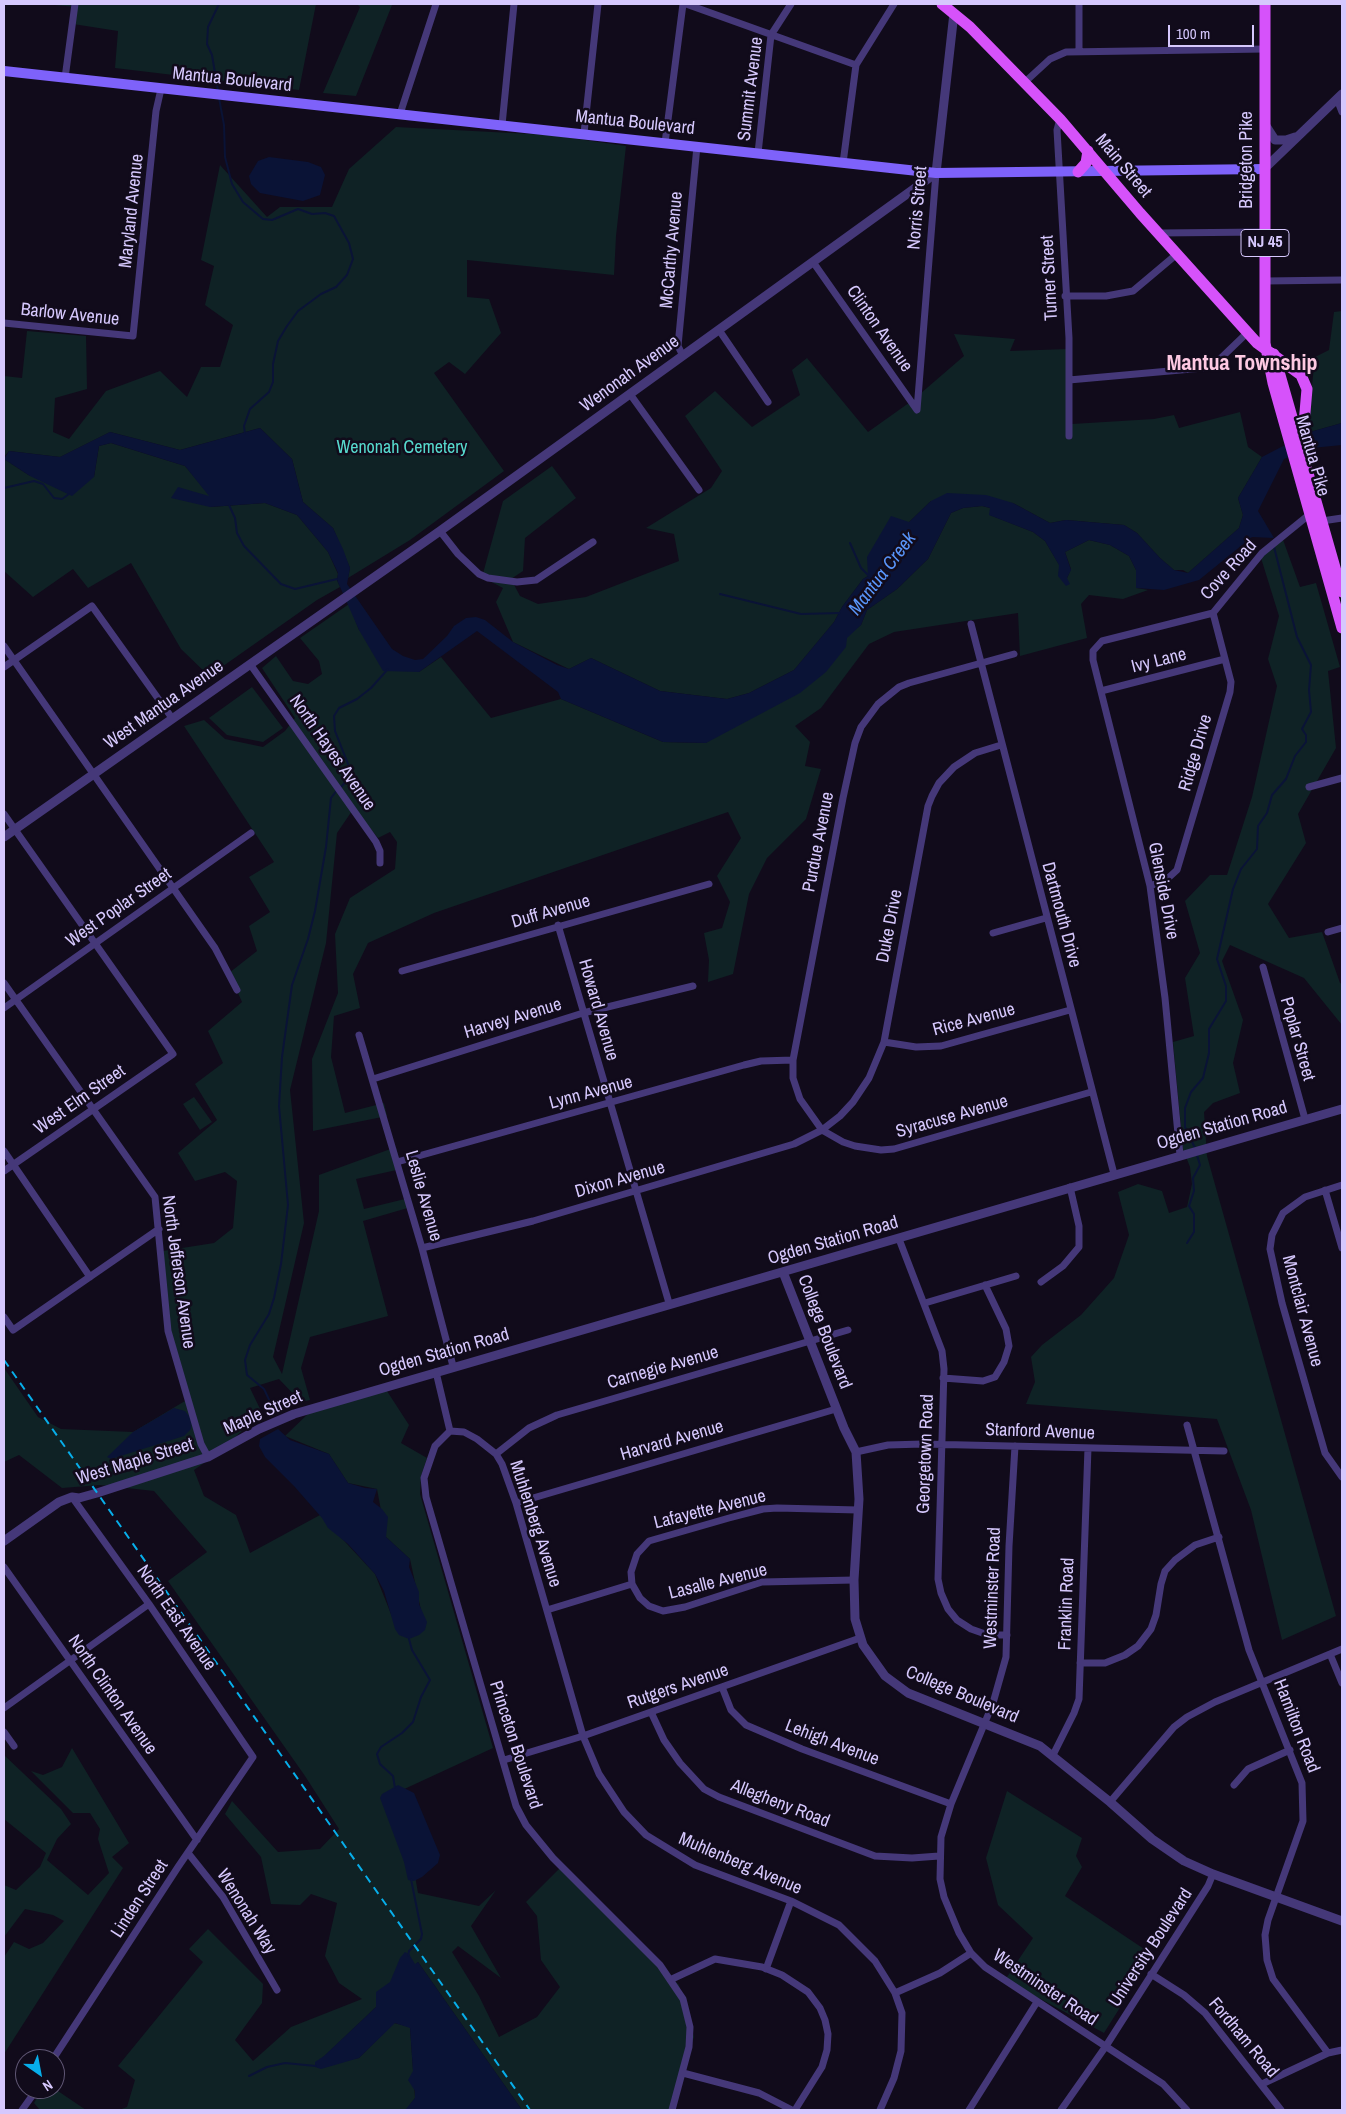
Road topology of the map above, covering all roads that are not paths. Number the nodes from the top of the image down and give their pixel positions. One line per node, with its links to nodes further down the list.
1 (75, 4): 17 (street)
2 (436, 4): 22 (street)
3 (514, 4): 25 (street)
4 (598, 4): 26 (street)
5 (684, 4): 12 (street); 28 (street)
6 (791, 4): 12 (street, Summit Avenue)
7 (894, 4): 15 (street)
8 (942, 4): 11 (main road, Main Street)
9 (1079, 4): 14 (street)
10 (1265, 4): 13 (main road, Bridgeton Pike / NJ 45)
11 (954, 13): 18 (main road, Main Street); 37 (street, Norris Street)
12 (771, 35): 15 (street); 31 (street, Summit Avenue)
13 (1265, 49): 14 (street); 24 (main road, Bridgeton Pike / NJ 45)
14 (1079, 50): 18 (street)
15 (856, 65): 32 (street)
16 (4, 72): 17 (main road, Mantua Boulevard)
17 (65, 78): 19 (main road, Mantua Boulevard)
18 (1025, 82): 23 (main road, Main Street)
19 (161, 89): 22 (main road, Mantua Boulevard); 48 (street, Maryland Avenue)
20 (1340, 96): 21 (street); 27 (street)
21 (1342, 112)
22 (400, 114): 25 (main road, Mantua Boulevard)
23 (1060, 119): 30 (main road, Main Street); 34 (street, Turner Street)
24 (1265, 121): 27 (street); 33 (main road, Bridgeton Pike / NJ 45)
25 (502, 125): 26 (main road, Mantua Boulevard)
26 (584, 134): 28 (main road, Mantua Boulevard)
27 (1300, 135): 33 (street)
28 (666, 138): 29 (main road, Mantua Boulevard)
29 (697, 146): 31 (main road, Mantua Boulevard); 50 (street, McCarthy Avenue)
30 (1088, 151): 35 (main road); 36 (main road, Main Street)
31 (758, 153): 32 (main road, Mantua Boulevard)
32 (843, 163): 37 (main road, Mantua Boulevard)
33 (1264, 170): 36 (main road, Mantua Boulevard); 38 (main road, Bridgeton Pike / NJ 45)
34 (1059, 172): 35 (main road, Mantua Boulevard); 37 (main road, Mantua Boulevard); 44 (street, Turner Street)
35 (1078, 172): 36 (main road, Mantua Boulevard)
36 (1106, 172): 39 (main road, Main Street)
37 (936, 173): 41 (street, Wenonah Avenue); 56 (street, Norris Street)
38 (1264, 232): 39 (street); 43 (main road, Bridgeton Pike / NJ 45)
39 (1158, 233): 40 (main road, Main Street)
40 (1177, 254): 44 (street); 47 (main road, Main Street)
41 (813, 262): 46 (street, Wenonah Avenue); 56 (street, Clinton Avenue)
42 (1342, 280): 43 (street)
43 (1265, 281): 49 (main road, Bridgeton Pike / NJ 45)
44 (1065, 296): 52 (street, Turner Street)
45 (4, 323): 48 (street, Barlow Avenue)
46 (719, 330): 50 (street, Wenonah Avenue); 55 (street)
47 (1247, 333): 49 (main road, Main Street); 52 (street)
48 (133, 336)
49 (1270, 352): 51 (main road, Main Street); 53 (main road, Mantua Pike / NJ 45)
50 (683, 356): 54 (street, Wenonah Avenue)
51 (1301, 375): 53 (main road); 57 (main road, Mantua Pike)
52 (1069, 380): 58 (street, Turner Street)
53 (1277, 380): 57 (main road, Mantua Pike / NJ 45)
54 (630, 394): 60 (street); 64 (street, Wenonah Avenue)
55 (768, 402)
56 (918, 406)
57 (1296, 432): 59 (main road, Mantua Pike / NJ 45); 59 (main road, Mantua Pike / NJ 45)
58 (1070, 436)
59 (1302, 466): 61 (main road, Mantua Pike / NJ 45); 63 (main road, Mantua Pike / NJ 45)
60 (699, 490)
61 (1310, 514): 68 (street, Cove Road); 70 (main road, Mantua Pike / NJ 45)
62 (1342, 518): 63 (street)
63 (1322, 521): 66 (main road, Mantua Pike / NJ 45)
64 (440, 531): 65 (street); 67 (street, Wenonah Avenue)
65 (594, 542)
66 (1342, 592)
67 (342, 599): 77 (street, West Mantua Avenue)
68 (1213, 613): 71 (street, Cove Road); 75 (street, Ridge Drive)
69 (971, 624): 76 (street, Dartmouth Drive)
70 (1342, 628)
71 (1102, 641): 79 (street, Glenside Drive)
72 (4, 646): 74 (street)
73 (1014, 654): 76 (street, Purdue Avenue)
74 (14, 660): 78 (street); 80 (street); 82 (street)
75 (1224, 660): 79 (street, Ivy Lane); 91 (street, Ridge Drive)
76 (980, 663): 81 (street, Dartmouth Drive); 110 (street, Purdue Avenue)
77 (250, 664): 80 (street, West Mantua Avenue); 89 (street, North Hayes Avenue)
78 (4, 667)
79 (1101, 691): 91 (street, Glenside Drive)
80 (172, 718): 82 (street, West Mantua Avenue)
81 (1001, 745): 93 (street, Dartmouth Drive); 109 (street, Duke Drive)
82 (94, 774): 86 (street, West Mantua Avenue); 92 (street)
83 (1342, 778): 84 (street)
84 (1309, 787)
85 (4, 814): 86 (street)
86 (14, 829): 88 (street, West Mantua Avenue); 98 (street)
87 (251, 833): 92 (street, West Poplar Street)
88 (4, 836)
89 (380, 863)
90 (709, 884): 94 (street, Duff Avenue)
91 (1150, 886): 119 (street, Glenside Drive)
92 (173, 888): 98 (street, West Poplar Street); 103 (street)
93 (1046, 918): 97 (street); 106 (street, Dartmouth Drive)
94 (558, 925): 100 (street, Duff Avenue); 107 (street, Howard Avenue)
95 (1342, 928): 96 (street)
96 (1328, 932)
97 (993, 933)
98 (94, 943): 104 (street, West Poplar Street); 114 (street, West Elm Street)
99 (1263, 966): 116 (street, Poplar Street)
100 (402, 971)
101 (4, 983): 104 (street, North Jefferson Avenue)
102 (693, 986): 107 (street, Harvey Avenue)
103 (237, 990)
104 (15, 1000): 105 (street, West Poplar Street); 114 (street, North Jefferson Avenue)
105 (4, 1008)
106 (1070, 1010): 109 (street, Rice Avenue); 112 (street, Dartmouth Drive)
107 (583, 1013): 111 (street, Harvey Avenue); 113 (street, Howard Avenue)
108 (359, 1035): 111 (street, Leslie Avenue)
109 (884, 1042): 117 (street, Duke Drive)
110 (793, 1060): 113 (street, Lynn Avenue); 117 (street, Purdue Avenue)
111 (373, 1079): 120 (street, Leslie Avenue)
112 (1091, 1092): 117 (street, Syracuse Avenue); 123 (street, Dartmouth Drive)
113 (609, 1103): 120 (street, Lynn Avenue); 127 (street, Howard Avenue)
114 (92, 1109): 121 (street, West Elm Street); 128 (street, North Jefferson Avenue)
115 (1342, 1109): 116 (street, Ogden Station Road)
116 (1305, 1119): 119 (street, Ogden Station Road)
117 (822, 1130): 127 (street, Dixon Avenue)
118 (4, 1151): 121 (street)
119 (1180, 1155): 123 (street, Ogden Station Road)
120 (397, 1162): 130 (street, Leslie Avenue)
121 (13, 1164): 122 (street, West Elm Street); 134 (street)
122 (4, 1171)
123 (1114, 1174): 125 (street, Ogden Station Road)
124 (1342, 1185): 126 (street, Montclair Avenue)
125 (1070, 1187): 129 (street, Ogden Station Road); 135 (street)
126 (1325, 1190): 131 (street); 157 (street, Montclair Avenue)
127 (637, 1191): 130 (street, Dixon Avenue); 138 (street, Howard Avenue)
128 (159, 1229): 134 (street); 156 (street, North Jefferson Avenue)
129 (899, 1238): 132 (street, Ogden Station Road); 137 (street, Georgetown Road)
130 (422, 1248): 142 (street, Leslie Avenue)
131 (1342, 1248)
132 (783, 1272): 138 (street, Ogden Station Road); 141 (street, College Boulevard)
133 (1016, 1276): 136 (street)
134 (90, 1277): 139 (street)
135 (1041, 1282)
136 (985, 1285): 137 (street); 144 (street)
137 (925, 1303): 144 (street, Georgetown Road)
138 (669, 1304): 142 (street, Ogden Station Road)
139 (4, 1317)
140 (848, 1330): 141 (street, Carnegie Avenue)
141 (811, 1340): 146 (street, College Boulevard); 155 (street, Carnegie Avenue)
142 (453, 1366): 143 (street, Ogden Station Road)
143 (436, 1372): 145 (street, Ogden Station Road); 148 (street)
144 (943, 1378): 149 (street, Georgetown Road)
145 (333, 1402): 156 (street, Maple Street)
146 (836, 1409): 152 (street, College Boulevard); 159 (street, Harvard Avenue)
147 (1187, 1424): 153 (street, Hamilton Road)
148 (450, 1431): 155 (street, Muhlenberg Avenue); 186 (street, Princeton Boulevard)
149 (942, 1444): 150 (street, Stanford Avenue); 152 (street, Stanford Avenue); 168 (street, Georgetown Road)
150 (1015, 1446): 151 (street, Stanford Avenue); 168 (street, Westminster Road)
151 (1088, 1448): 153 (street, Stanford Avenue); 173 (street, Franklin Road)
152 (856, 1452): 160 (street, College Boulevard)
153 (1196, 1452): 154 (street, Stanford Avenue); 161 (street, Hamilton Road)
154 (1224, 1452)
155 (496, 1454): 159 (street, Muhlenberg Avenue)
156 (208, 1457): 158 (street, West Maple Street)
157 (1342, 1477)
158 (72, 1497): 162 (street, West Maple Street); 166 (street, North East Avenue)
159 (516, 1503): 167 (street, Muhlenberg Avenue)
160 (858, 1510): 164 (street, College Boulevard); 165 (street, Lafayette Avenue)
161 (1218, 1537): 173 (street); 174 (street, Hamilton Road)
162 (4, 1541)
163 (4, 1567): 172 (street, North Clinton Avenue)
164 (854, 1580): 165 (street, Lasalle Avenue); 169 (street, College Boulevard)
165 (632, 1584): 167 (street)
166 (149, 1604): 172 (street); 185 (street, North East Avenue)
167 (547, 1610): 181 (street, Muhlenberg Avenue)
168 (1007, 1635): 179 (street, Westminster Road)
169 (860, 1638): 176 (street, Rutgers Avenue); 179 (street, College Boulevard)
170 (1342, 1649): 171 (street)
171 (1330, 1654): 174 (street); 175 (street)
172 (70, 1660): 177 (street); 190 (street, North Clinton Avenue)
173 (1080, 1663): 184 (street, Franklin Road)
174 (1263, 1683): 183 (street, Hamilton Road); 188 (street)
175 (1342, 1684)
176 (722, 1687): 178 (street, Rutgers Avenue); 189 (street, Lehigh Avenue)
177 (4, 1708)
178 (651, 1712): 181 (street, Rutgers Avenue); 192 (street, Allegheny Road)
179 (984, 1722): 184 (street, College Boulevard); 189 (street, Westminster Road)
180 (4, 1732): 182 (street)
181 (583, 1736): 186 (street, Rutgers Avenue); 195 (street, Muhlenberg Avenue)
182 (14, 1746)
183 (1290, 1750): 187 (street); 194 (street, Hamilton Road)
184 (1053, 1755): 188 (street, College Boulevard)
185 (253, 1757): 190 (street, Linden Street)
186 (504, 1760): 200 (street, Princeton Boulevard)
187 (1234, 1785)
188 (1110, 1802): 193 (street, College Boulevard)
189 (951, 1804): 192 (street, Westminster Road)
190 (197, 1840): 191 (street, Linden Street)
191 (188, 1853): 201 (street, Wenonah Way); 205 (street, Linden Street)
192 (939, 1856): 197 (street, Westminster Road)
193 (1213, 1874): 194 (street, College Boulevard); 199 (street, University Boulevard)
194 (1278, 1897): 196 (street, College Boulevard); 207 (street, Hamilton Road)
195 (791, 1901): 198 (street); 202 (street, Muhlenberg Avenue)
196 (1342, 1921)
197 (972, 1953): 202 (street); 203 (street, Westminster Road)
198 (766, 1969): 200 (street); 213 (street)
199 (1151, 1974): 204 (street, University Boulevard); 209 (street, Fordham Road)
200 (672, 1979): 208 (street, Princeton Boulevard)
201 (277, 1990)
202 (895, 1993): 214 (street, Muhlenberg Avenue)
203 (1037, 2002): 204 (street, Westminster Road); 215 (street)
204 (1106, 2046): 216 (street, University Boulevard); 217 (street, Westminster Road)
205 (61, 2049)
206 (1342, 2050): 207 (street)
207 (1328, 2054): 209 (street)
208 (683, 2073): 212 (street, Princeton Boulevard); 213 (street)
209 (1262, 2084): 218 (street, Fordham Road)
210 (30, 2099): 211 (street)
211 (22, 2110)
212 (672, 2110)
213 (793, 2110)
214 (880, 2110)
215 (969, 2110)
216 (1061, 2110)
217 (1187, 2110)
218 (1281, 2110)

